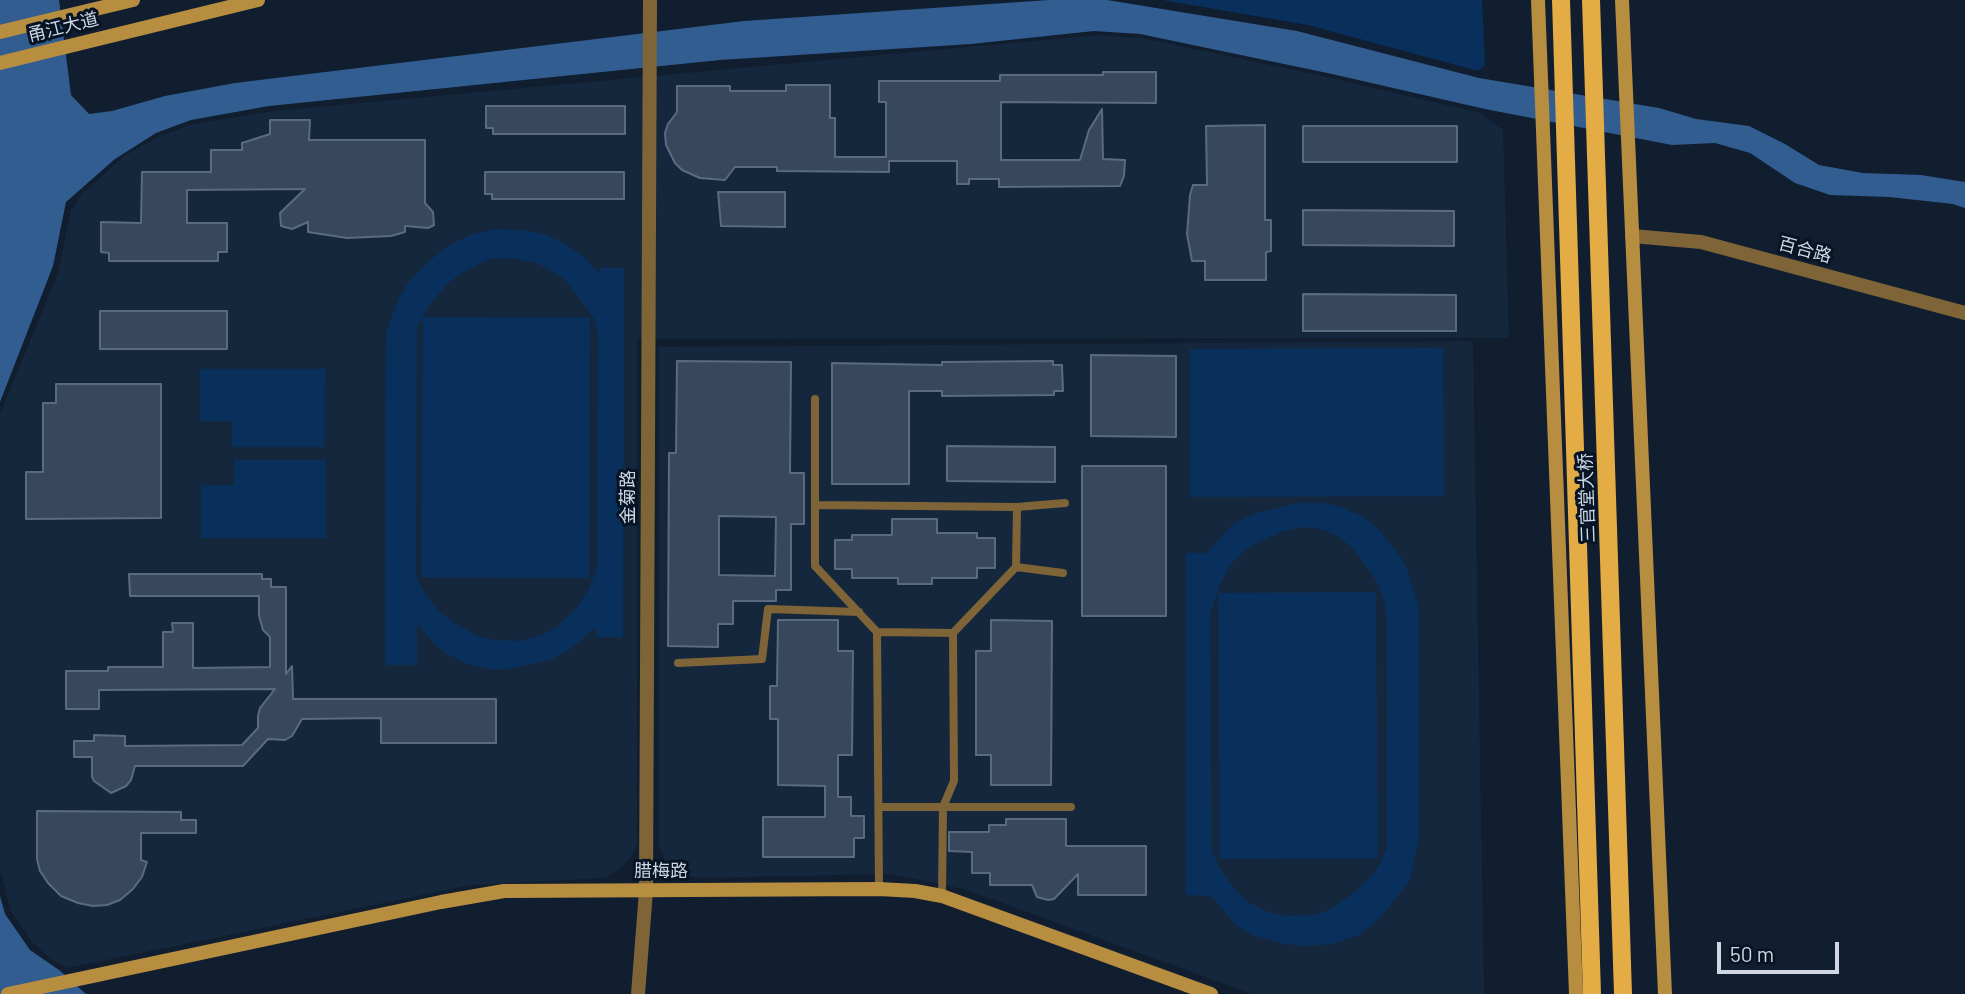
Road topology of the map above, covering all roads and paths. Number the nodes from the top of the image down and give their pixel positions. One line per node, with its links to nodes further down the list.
1 (133, 0): 8 (street, 甬江大道)
2 (258, 0): 9 (street, 甬江大道)
3 (650, 0): 26 (street, 金菊路)
4 (1538, 0): 31 (street)
5 (1561, 0): 32 (main road, 三官堂大桥)
6 (1591, 0): 33 (main road, 三官堂大桥, bridge)
7 (1622, 0): 10 (street)
8 (0, 32)
9 (0, 63)
10 (1632, 236): 11 (street, 百合路); 34 (street)
11 (1965, 313)
12 (815, 399): 14 (lane)
13 (1065, 503): 15 (lane)
14 (815, 505): 15 (lane); 18 (lane)
15 (1017, 507): 16 (lane)
16 (1016, 567): 17 (lane); 20 (lane)
17 (1063, 573)
18 (859, 612): 19 (lane); 21 (lane)
19 (877, 632): 20 (lane); 22 (lane)
20 (953, 633): 23 (lane)
21 (678, 663)
22 (878, 807): 23 (lane); 25 (lane)
23 (943, 807): 24 (lane); 27 (lane)
24 (1070, 807)
25 (879, 889): 26 (street, 腊梅路); 27 (street, 腊梅路)
26 (646, 891): 28 (street, 腊梅路); 29 (street, 金菊路)
27 (942, 896): 30 (street, 腊梅路)
28 (8, 994)
29 (638, 994)
30 (1211, 994)
31 (1576, 994)
32 (1591, 994)
33 (1623, 994)
34 (1665, 994)

